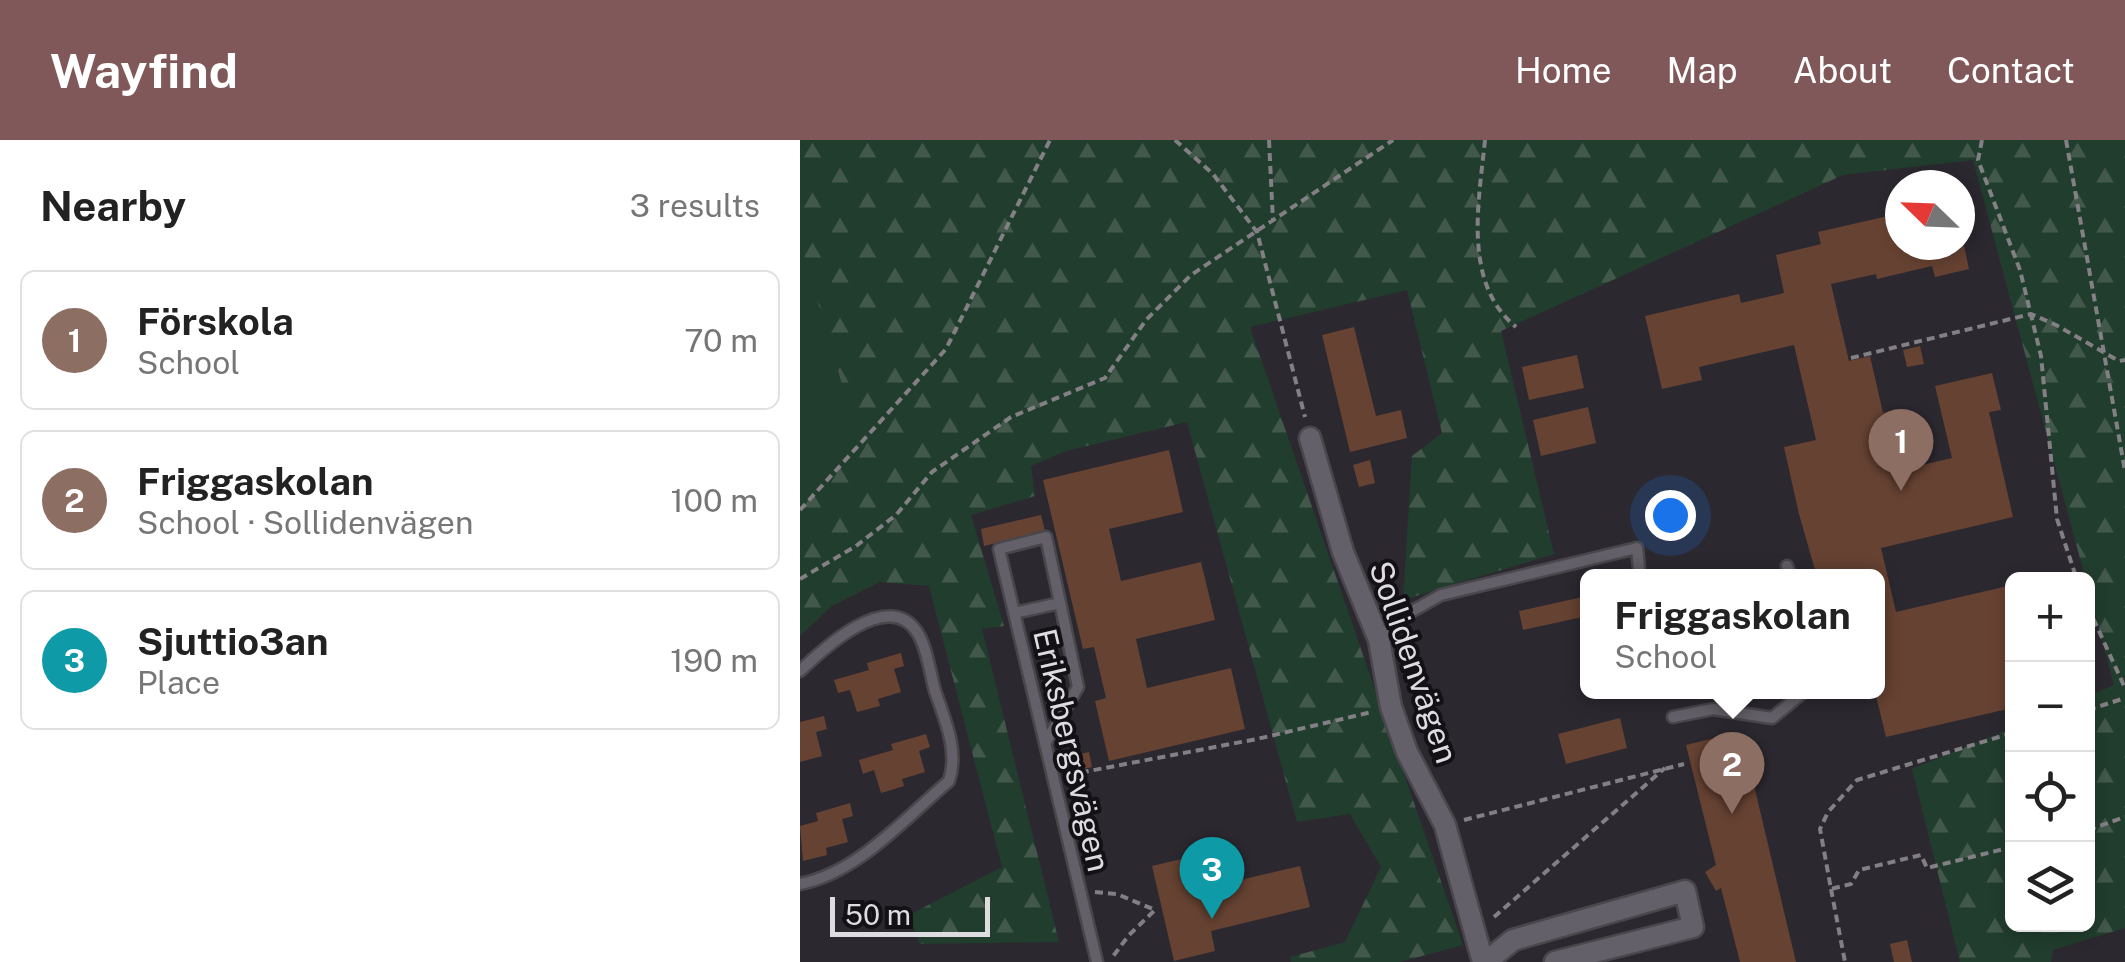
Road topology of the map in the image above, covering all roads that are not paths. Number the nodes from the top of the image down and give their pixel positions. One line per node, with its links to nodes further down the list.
1 (1310, 438): 5 (street, Sollidenvägen)
2 (1639, 568): 5 (lane)
3 (1060, 604): 4 (lane); 4 (lane, Eriksbergsvägen); 9 (lane)
4 (1014, 613): 9 (lane, Eriksbergsvägen)
5 (1379, 640): 12 (street, Sollidenvägen)
6 (800, 671): 10 (lane)
7 (1795, 699): 8 (lane)
8 (1673, 717)
9 (1046, 742): 11 (lane, Eriksbergsvägen)
10 (800, 884)
11 (1097, 962)
12 (1484, 962): 13 (street, Sollidenvägen)
13 (1555, 962)

